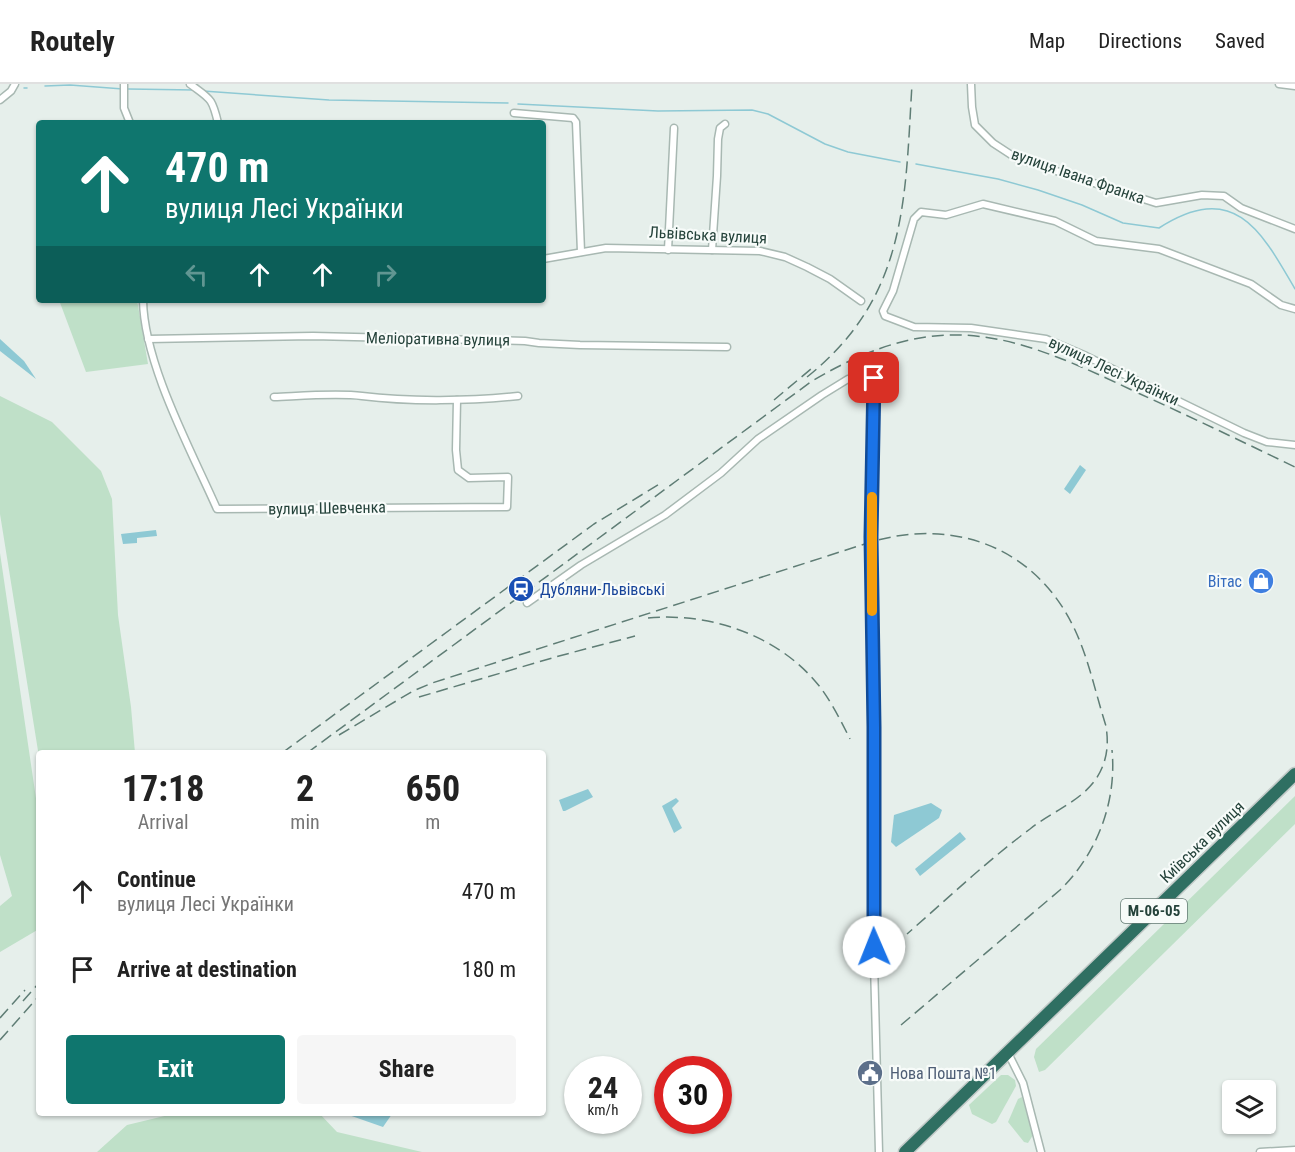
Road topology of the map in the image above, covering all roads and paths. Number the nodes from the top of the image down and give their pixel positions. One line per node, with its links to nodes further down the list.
1 (15, 84): 7 (street)
2 (124, 84): 9 (street)
3 (971, 84): 13 (street, вулиця Івана Франка)
4 (1279, 84): 6 (street)
5 (191, 85): 10 (street)
6 (1295, 86)
7 (0, 100)
8 (514, 113): 16 (street)
9 (129, 120)
10 (217, 120)
11 (725, 124): 15 (street)
12 (674, 128): 14 (street)
13 (1295, 229)
14 (669, 250): 15 (street, Львівська вулиця); 16 (street, Львівська вулиця)
15 (712, 250): 18 (street, Львівська вулиця)
16 (581, 252): 17 (street, Львівська вулиця)
17 (546, 258)
18 (861, 301)
19 (143, 303): 21 (street, вулиця Шевченка)
20 (1295, 309): 28 (street, вулиця Лесі Українки)
21 (148, 339): 22 (street, Меліоративна вулиця); 27 (street, вулиця Шевченка)
22 (727, 347)
23 (874, 378): 24 (street)
24 (874, 387): 29 (street); 33 (street)
25 (518, 396): 27 (street)
26 (274, 397): 27 (street)
27 (457, 400)
28 (1295, 445)
29 (527, 603)
30 (1295, 774): 31 (highway, Київська вулиця / М-06-05)
31 (1008, 1053): 34 (highway, М-06-05); 35 (street)
32 (1295, 1150): 36 (street)
33 (879, 1152)
34 (905, 1152)
35 (1041, 1152)
36 (1260, 1152)

